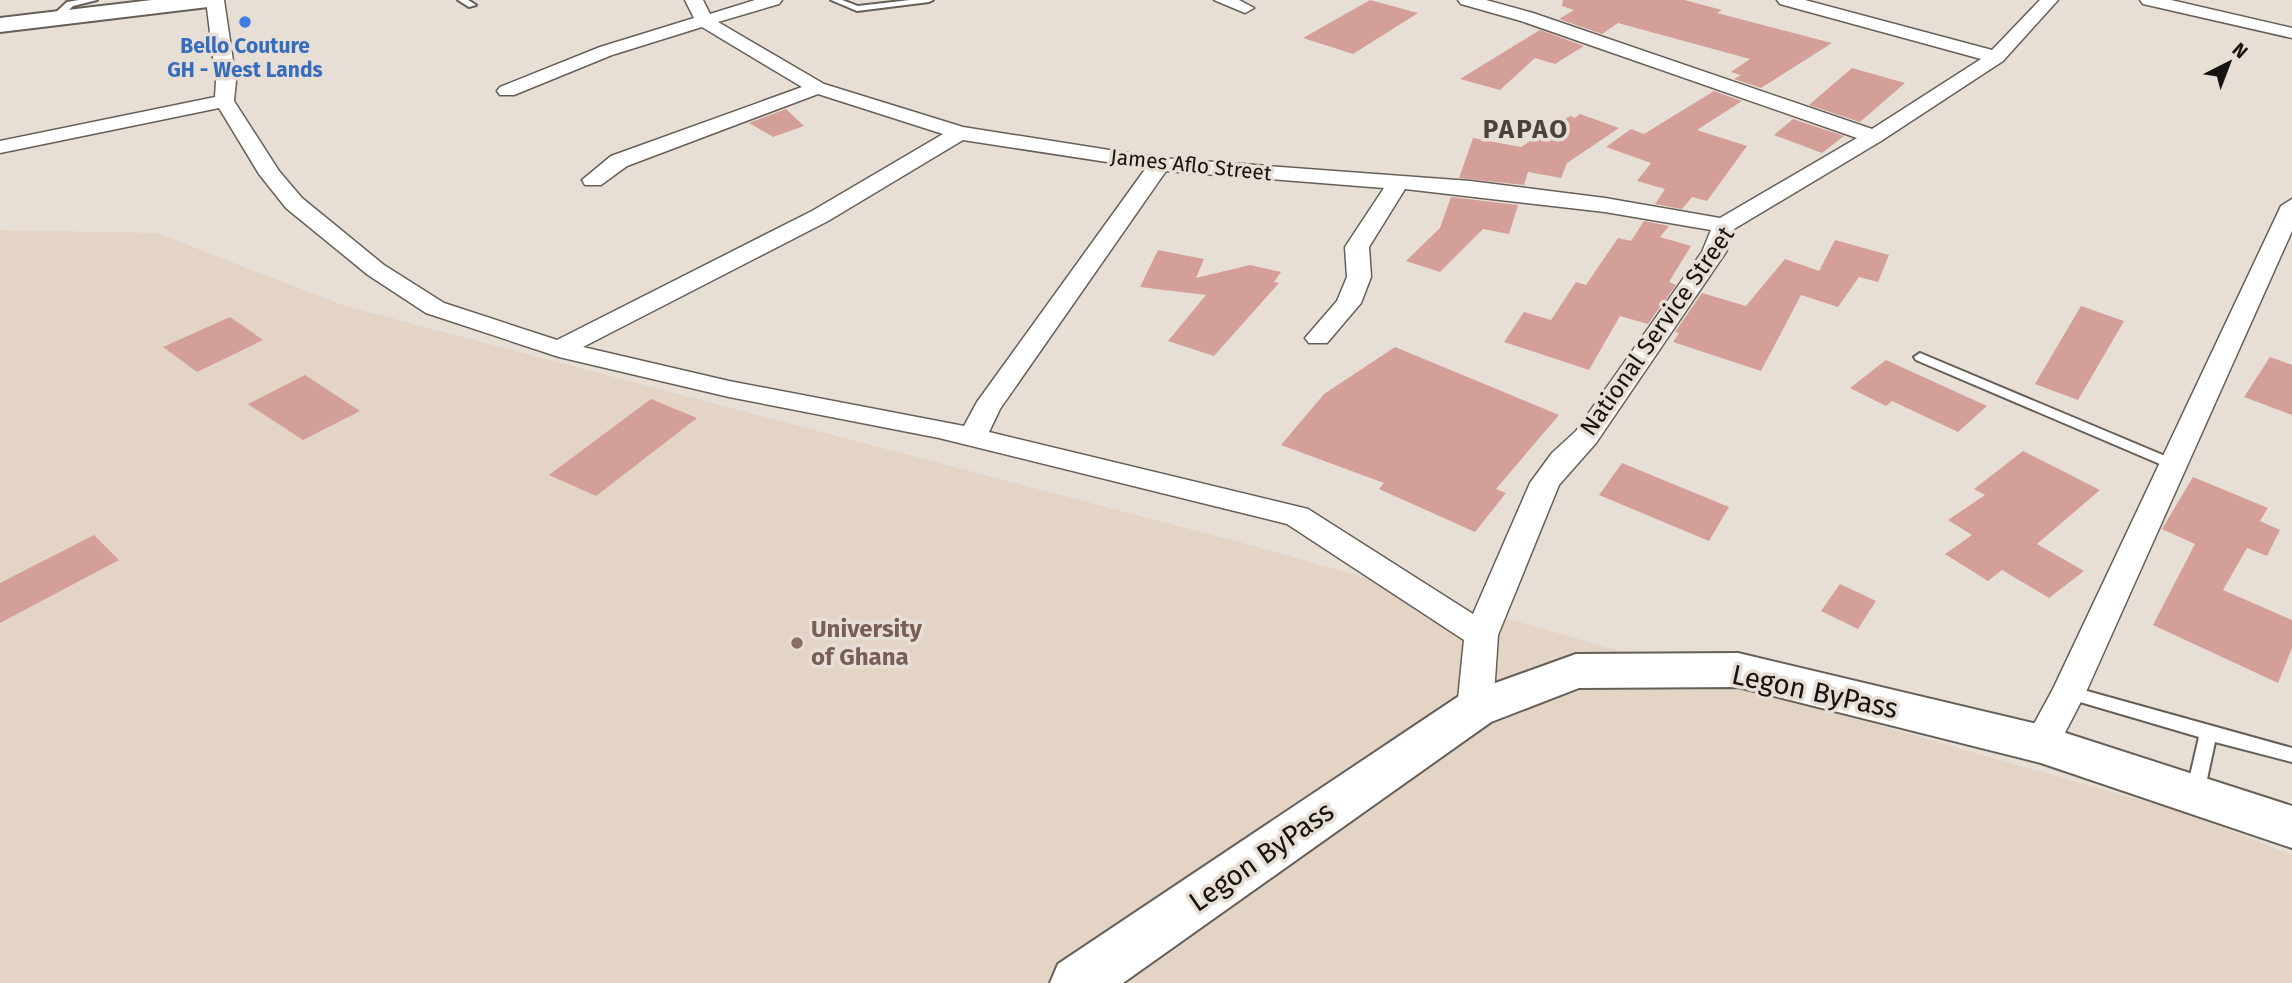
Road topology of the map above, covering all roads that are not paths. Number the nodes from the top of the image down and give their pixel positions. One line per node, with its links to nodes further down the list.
1 (93, 0): 17 (lane)
2 (208, 0): 14 (street)
3 (215, 0): 24 (street)
4 (462, 0): 15 (lane)
5 (694, 0): 18 (street)
6 (773, 0): 18 (street)
7 (835, 0): 8 (lane)
8 (929, 0)
9 (1223, 0): 16 (street)
10 (1467, 0): 26 (street)
11 (1786, 0): 21 (street)
12 (2049, 0): 21 (street, National Service Street)
13 (2149, 0): 20 (street)
14 (146, 4): 17 (street)
15 (472, 5)
16 (1245, 8)
17 (54, 19): 19 (street)
18 (705, 22): 22 (street, James Aflo Street); 23 (street)
19 (0, 25)
20 (2292, 33)
21 (1996, 57): 26 (street, National Service Street)
22 (817, 88): 25 (street, James Aflo Street); 29 (street)
23 (507, 91)
24 (224, 101): 27 (street); 34 (street)
25 (960, 133): 28 (street, James Aflo Street); 34 (street)
26 (1874, 137): 32 (street, National Service Street)
27 (0, 147)
28 (1160, 164): 30 (street, James Aflo Street); 36 (street)
29 (593, 180)
30 (1398, 183): 32 (street, James Aflo Street); 33 (street)
31 (2292, 206): 37 (street)
32 (1724, 225): 38 (street, National Service Street)
33 (1318, 338)
34 (559, 349): 36 (street)
35 (1920, 357): 37 (lane)
36 (972, 437): 38 (street)
37 (2172, 464): 39 (street)
38 (1481, 635): 40 (street, National Service Street)
39 (2069, 692): 41 (lane); 42 (street)
40 (1475, 709): 42 (street, Legon ByPass); 46 (street, Legon ByPass)
41 (2207, 733): 43 (lane); 44 (lane)
42 (2041, 744): 44 (street, Legon ByPass)
43 (2292, 755)
44 (2195, 794): 45 (street, Legon ByPass)
45 (2292, 827)
46 (1077, 983)

